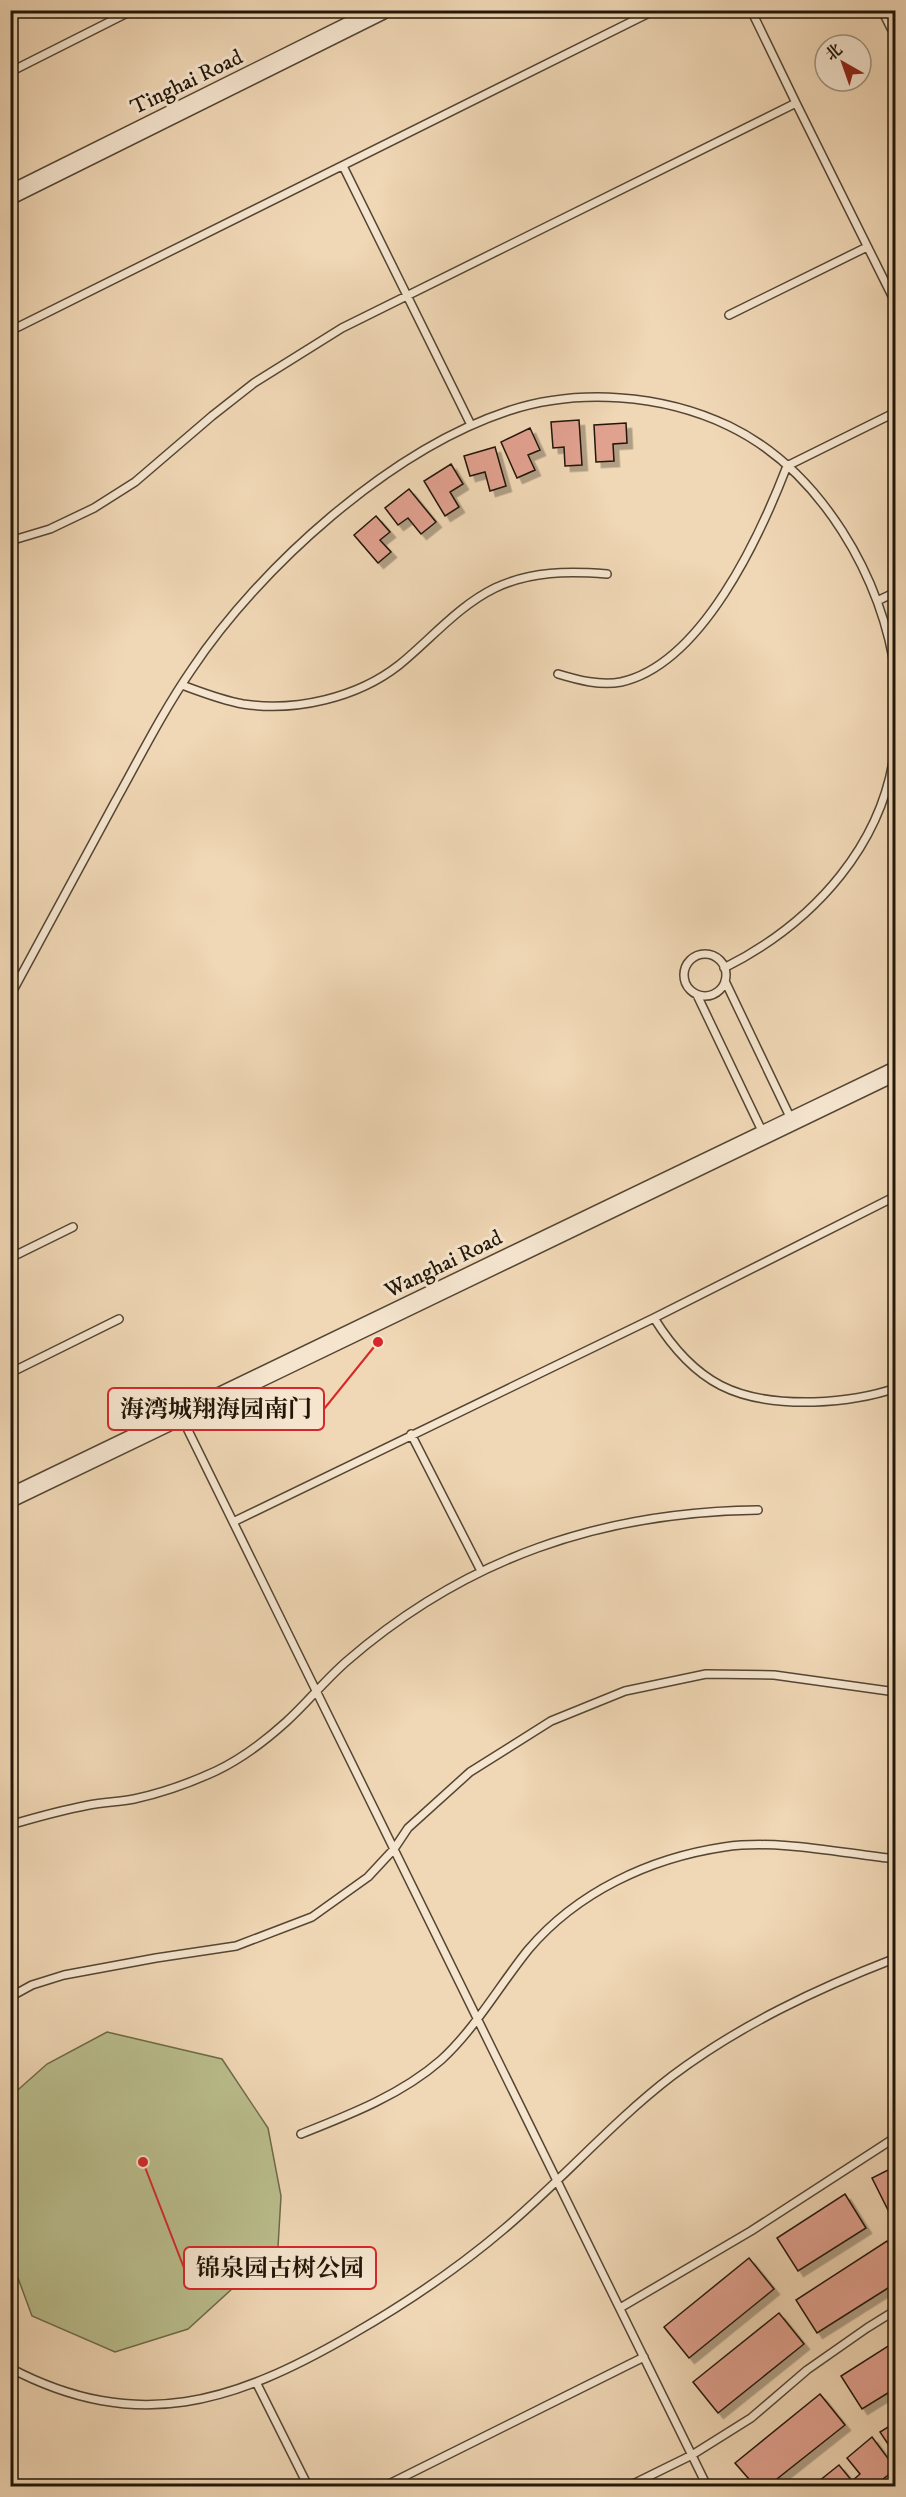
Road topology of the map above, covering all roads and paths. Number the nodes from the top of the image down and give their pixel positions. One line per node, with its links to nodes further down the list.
1 (133, 10): 7 (lane)
2 (382, 10): 10 (street, Tinghai Road)
3 (655, 10): 9 (lane)
4 (751, 10): 8 (lane)
5 (888, 10): 6 (street)
6 (896, 26)
7 (10, 70)
8 (796, 103): 11 (lane); 12 (lane)
9 (343, 166): 12 (lane); 15 (lane)
10 (10, 195)
11 (867, 247): 13 (lane); 14 (lane)
12 (407, 296): 17 (lane); 19 (lane)
13 (896, 304)
14 (729, 315)
15 (10, 331)
16 (896, 412): 18 (lane)
17 (471, 425): 18 (lane); 25 (lane)
18 (787, 466): 22 (lane); 23 (lane)
19 (10, 541)
20 (607, 574): 25 (lane)
21 (896, 592): 22 (lane)
22 (878, 601): 24 (lane)
23 (558, 674)
24 (896, 678)
25 (182, 685): 30 (lane)
26 (896, 738): 27 (lane)
27 (724, 968): 28 (lane); 29 (lane)
28 (725, 981): 29 (lane); 32 (lane)
29 (697, 995): 33 (lane)
30 (10, 996)
31 (896, 1071): 32 (street, Wanghai Road)
32 (792, 1121): 33 (street, Wanghai Road)
33 (764, 1134): 41 (street, Wanghai Road)
34 (896, 1196): 38 (lane)
35 (73, 1227): 36 (lane)
36 (10, 1258)
37 (118, 1318): 39 (lane)
38 (654, 1318): 40 (lane); 42 (lane)
39 (10, 1372)
40 (896, 1388)
41 (181, 1416): 43 (street, Wanghai Road); 45 (lane)
42 (411, 1434): 45 (lane); 46 (lane)
43 (10, 1498)
44 (758, 1510): 46 (lane)
45 (233, 1522): 47 (lane)
46 (481, 1571): 47 (lane)
47 (316, 1690): 49 (lane); 50 (lane)
48 (896, 1692): 50 (lane)
49 (10, 1825)
50 (394, 1849): 53 (lane); 54 (lane)
51 (896, 1858): 54 (lane)
52 (896, 1959): 57 (lane)
53 (10, 1997)
54 (477, 2018): 55 (lane); 57 (lane)
55 (301, 2134)
56 (896, 2137): 58 (lane)
57 (558, 2182): 58 (lane); 62 (lane)
58 (620, 2308): 60 (lane)
59 (896, 2310): 63 (lane)
60 (644, 2357): 63 (lane); 65 (lane)
61 (10, 2368): 62 (lane)
62 (257, 2384): 64 (lane)
63 (692, 2455): 66 (lane); 67 (lane)
64 (308, 2487)
65 (385, 2487)
66 (628, 2487)
67 (707, 2487)

